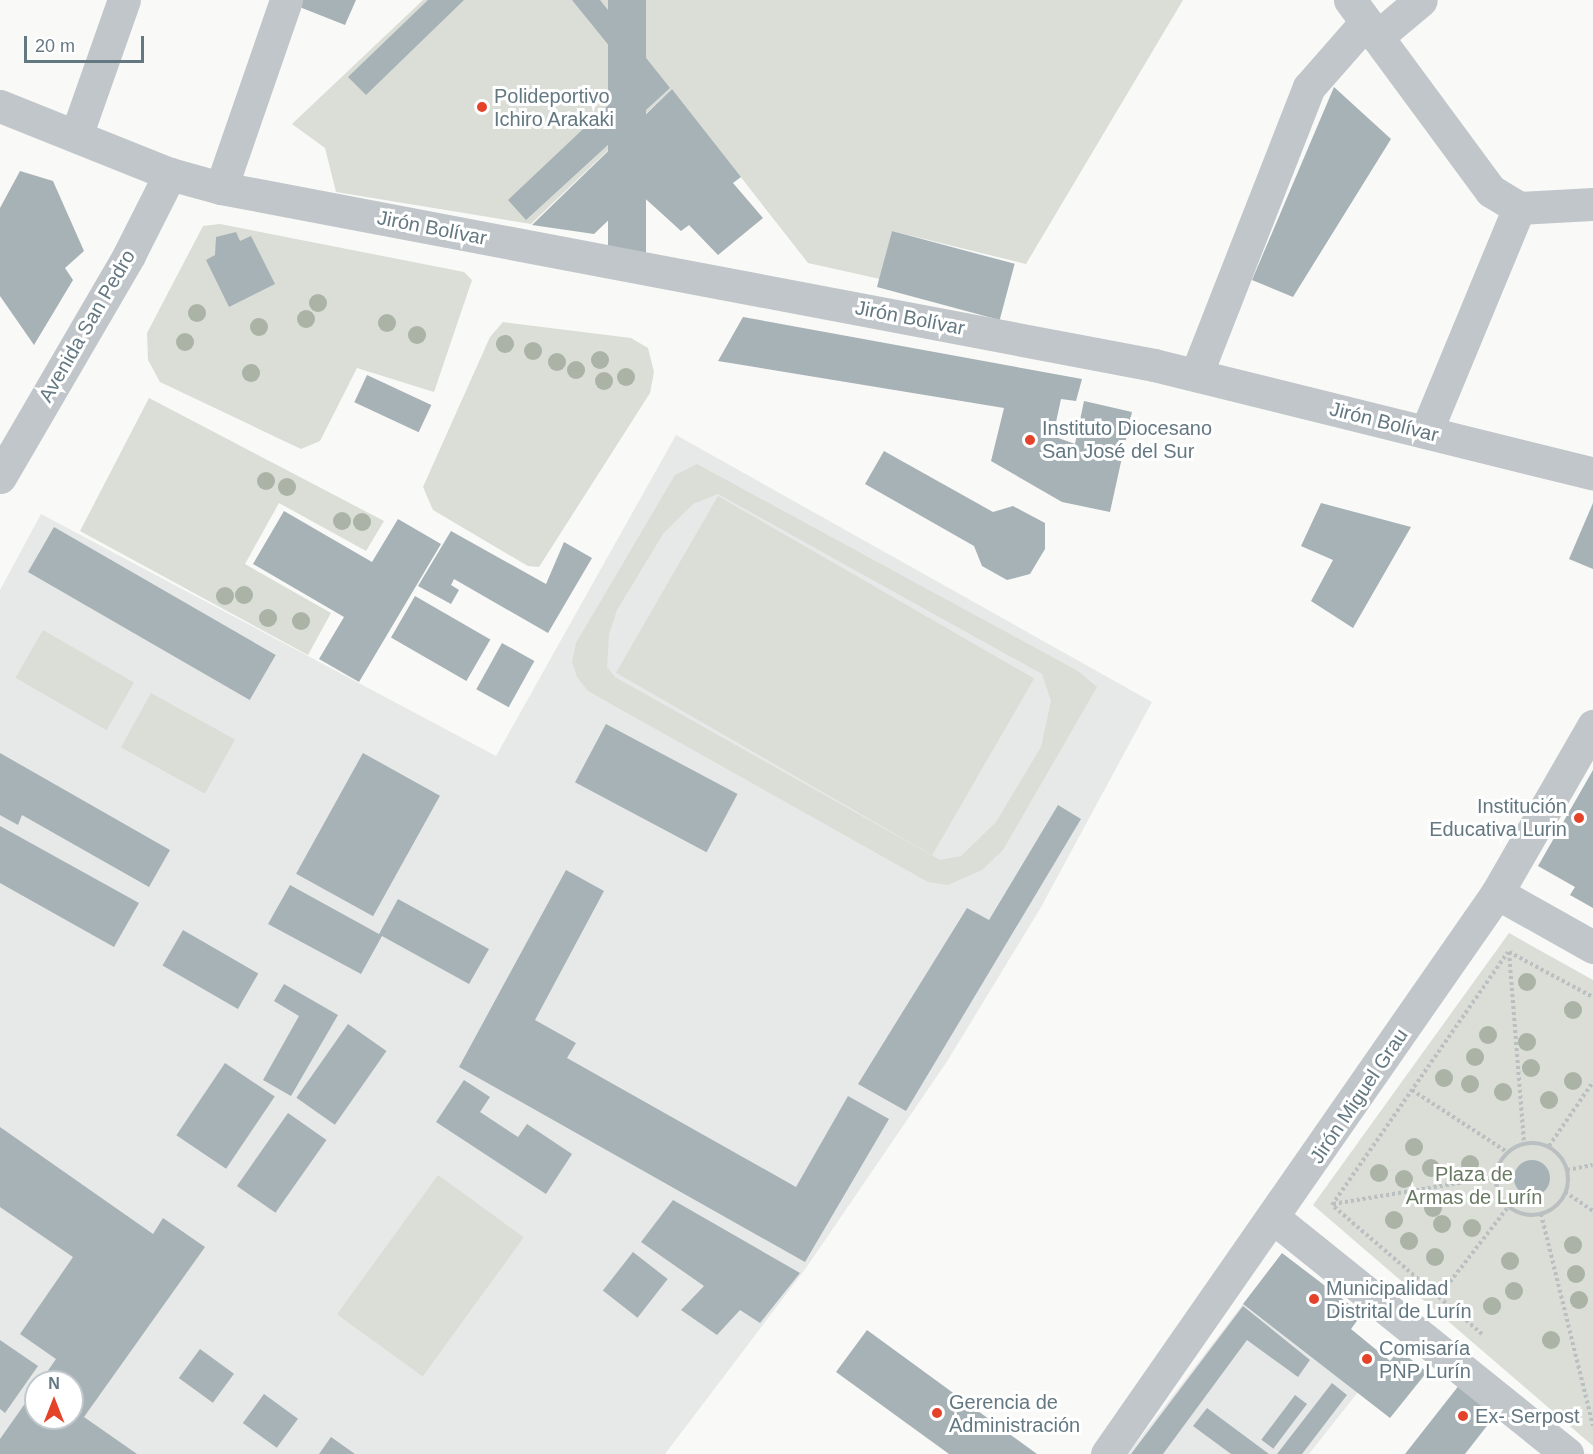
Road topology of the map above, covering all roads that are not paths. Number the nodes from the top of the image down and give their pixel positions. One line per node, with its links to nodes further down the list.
1 (124, 0): 6 (street)
2 (286, 0): 8 (street)
3 (1421, 0): 4 (street)
4 (1364, 20): 10 (street); 11 (street)
5 (0, 106): 6 (street, Jirón Bolívar)
6 (76, 136): 7 (street, Jirón Bolívar)
7 (170, 174): 8 (street, Jirón Bolívar); 14 (street, Avenida San Pedro)
8 (221, 188): 11 (street, Jirón Bolívar)
9 (1593, 204): 10 (street)
10 (1519, 208): 12 (street)
11 (1196, 375): 12 (street, Jirón Bolívar)
12 (1426, 432): 13 (street, Jirón Bolívar)
13 (1593, 474)
14 (0, 477)
15 (1593, 726): 16 (street, Jirón Miguel Grau)
16 (1497, 893): 17 (street); 18 (street, Jirón Miguel Grau)
17 (1593, 947)
18 (1275, 1219): 19 (street, Jirón Miguel Grau); 20 (street)
19 (1107, 1454)
20 (1567, 1454)

